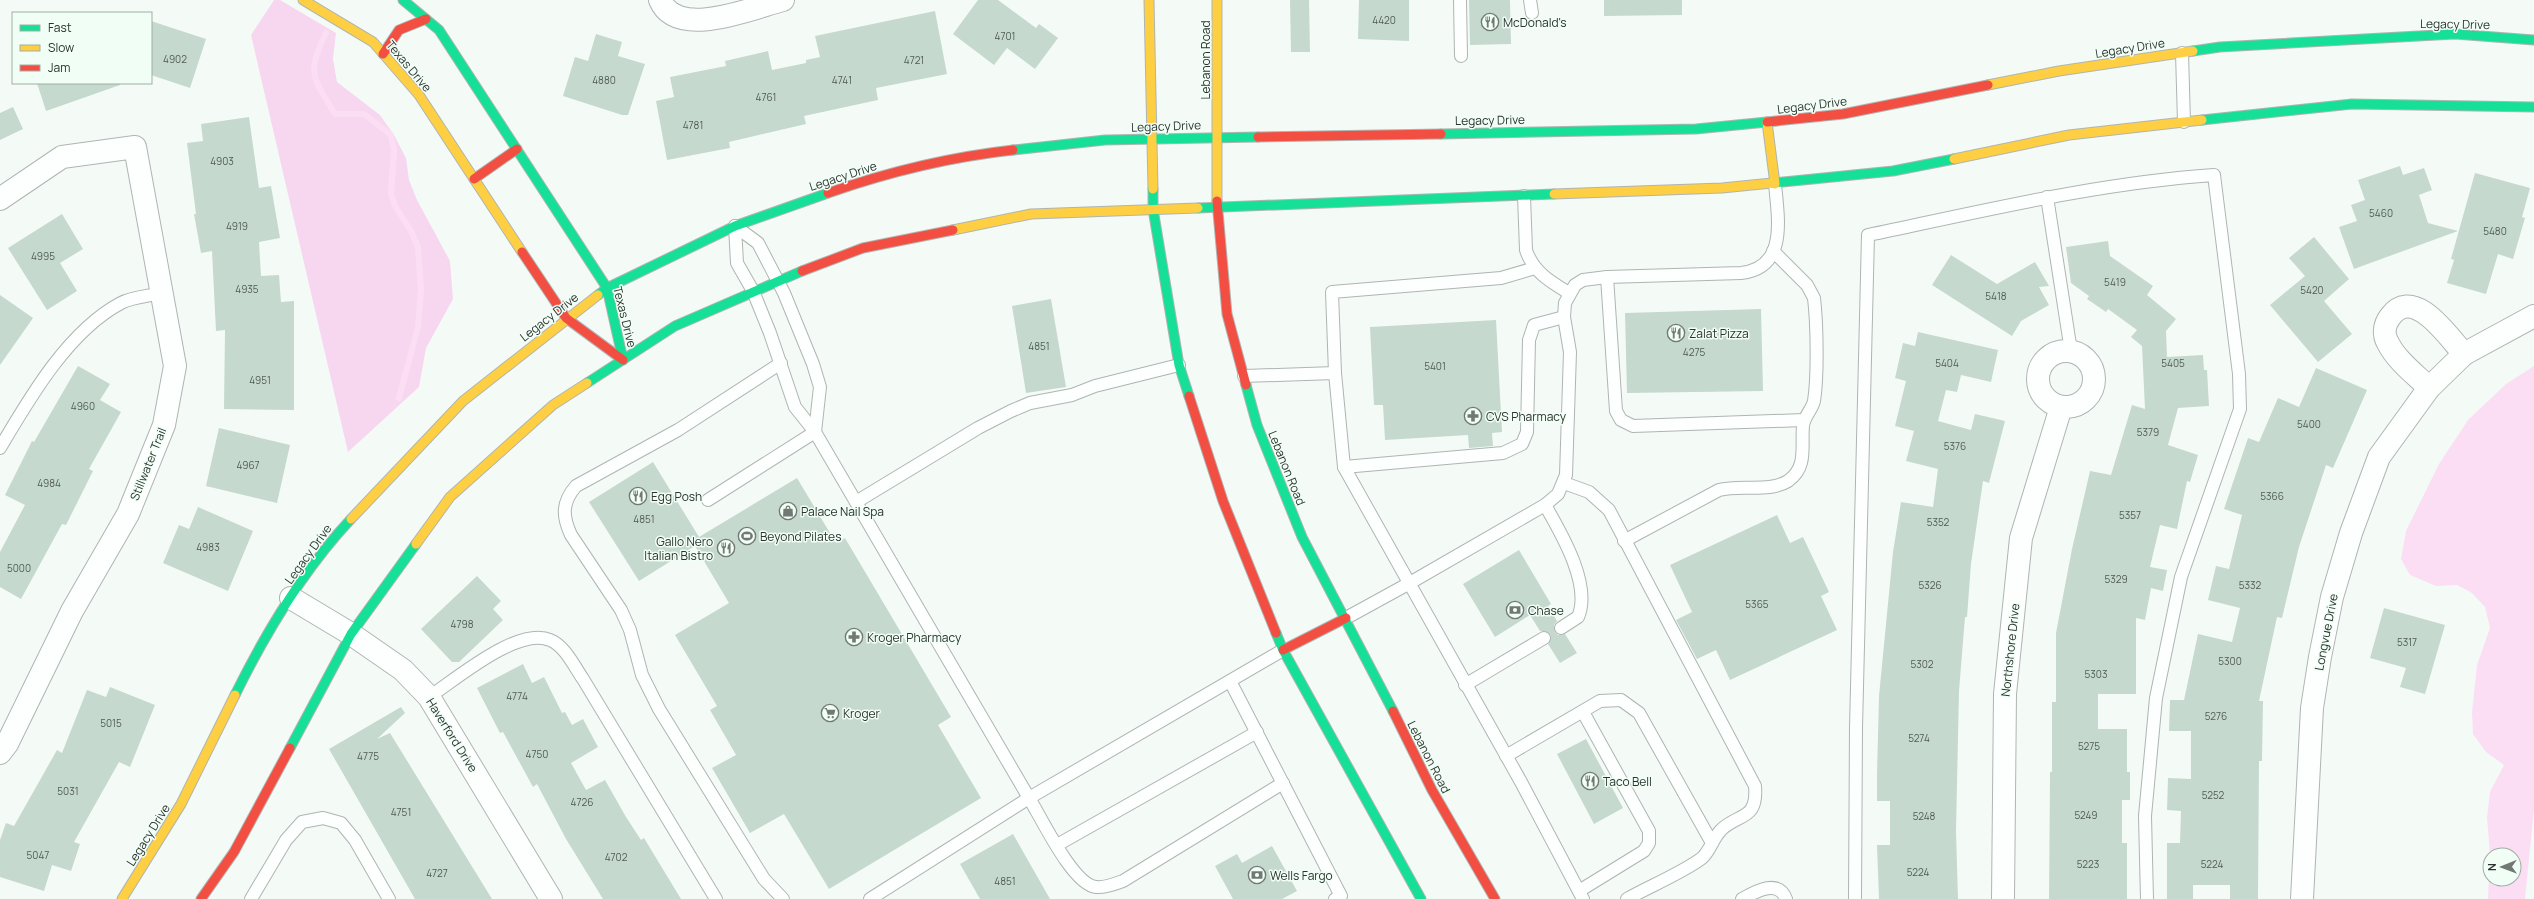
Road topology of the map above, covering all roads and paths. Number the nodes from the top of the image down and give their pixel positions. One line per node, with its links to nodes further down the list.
1 (303, 0): 10 (main road, Texas Drive)
2 (327, 0): 10 (main road)
3 (402, 0): 12 (main road, Texas Drive)
4 (660, 0): 5 (street)
5 (783, 0)
6 (1149, 0): 21 (main road)
7 (1216, 0): 20 (main road, Lebanon Road)
8 (1460, 0): 16 (lane)
9 (1530, 0): 11 (lane)
10 (322, 12): 15 (main road, Texas Drive)
11 (1532, 13)
12 (426, 19): 15 (main road); 22 (main road, Texas Drive)
13 (2534, 40): 14 (main road, Legacy Drive)
14 (2182, 53): 18 (main road, Legacy Drive); 19 (lane)
15 (383, 54): 23 (main road, Texas Drive)
16 (1461, 56)
17 (2534, 108): 19 (main road)
18 (1767, 122): 20 (main road, Legacy Drive); 24 (main road)
19 (2184, 122): 24 (main road)
20 (1218, 137): 21 (main road, Legacy Drive); 28 (main road, Lebanon Road)
21 (1151, 138): 29 (main road); 30 (main road, Legacy Drive)
22 (516, 149): 23 (main road); 35 (main road, Texas Drive)
23 (474, 178): 41 (main road, Texas Drive)
24 (1775, 184): 25 (main road); 31 (lane)
25 (1524, 196): 28 (main road); 32 (lane)
26 (2047, 197): 42 (lane); 93 (lane); 95 (lane)
27 (0, 199): 37 (street, Stillwater Trail)
28 (1217, 207): 29 (main road); 48 (main road, Lebanon Road)
29 (1154, 209): 34 (main road); 46 (main road)
30 (735, 226): 34 (lane); 35 (main road, Legacy Drive); 36 (lane)
31 (1773, 251): 33 (lane); 51 (lane)
32 (1535, 268): 38 (lane); 47 (lane)
33 (1607, 277): 38 (lane); 51 (lane)
34 (778, 280): 36 (main road); 52 (lane)
35 (607, 288): 41 (main road, Legacy Drive); 44 (main road, Texas Drive)
36 (752, 291): 44 (main road); 45 (lane)
37 (162, 293): 53 (lane); 72 (street, Stillwater Trail)
38 (1569, 294): 40 (lane)
39 (2534, 316): 43 (street, Longvue Drive)
40 (1564, 317): 54 (lane); 55 (lane)
41 (566, 318): 44 (main road, Texas Drive); 61 (main road, Legacy Drive)
42 (2071, 351): 50 (street); 50 (street)
43 (2464, 354): 49 (street, Longvue Drive); 49 (street)
44 (623, 360): 64 (main road)
45 (781, 363): 52 (lane); 85 (lane)
46 (1179, 365): 57 (lane); 66 (main road)
47 (1336, 373): 48 (lane); 54 (lane)
48 (1244, 376): 62 (main road, Lebanon Road)
49 (2429, 388): 96 (street, Longvue Drive)
50 (2061, 407): 94 (street, Northshore Drive)
51 (1804, 420): 59 (lane)
52 (815, 432): 56 (lane); 57 (lane)
53 (0, 448)
54 (1344, 467): 60 (lane)
55 (1564, 484): 58 (lane); 59 (lane)
56 (708, 500)
57 (856, 502): 75 (lane)
58 (1545, 504): 60 (lane); 63 (lane)
59 (1624, 540): 76 (lane)
60 (1408, 584): 62 (lane); 68 (lane)
61 (291, 598): 64 (street, Haverford Drive); 79 (main road, Legacy Drive)
62 (1346, 618): 66 (main road); 89 (main road, Lebanon Road)
63 (1561, 628)
64 (351, 634): 69 (street, Haverford Drive); 80 (main road)
65 (1544, 638): 68 (lane)
66 (1283, 650): 67 (lane); 88 (main road)
67 (1230, 681): 71 (lane); 75 (lane)
68 (1465, 685): 73 (lane)
69 (429, 697): 83 (street, Haverford Drive); 84 (lane)
70 (1583, 712): 73 (lane); 76 (lane); 78 (lane)
71 (1257, 732): 74 (lane); 77 (lane)
72 (0, 754)
73 (1506, 756): 78 (lane)
74 (1283, 783): 77 (lane); 87 (lane)
75 (1029, 798): 77 (lane); 86 (lane)
76 (1712, 843): 90 (lane)
77 (1057, 845)
78 (1581, 895)
79 (122, 899)
80 (201, 899)
81 (251, 899): 82 (lane)
82 (389, 899)
83 (551, 899)
84 (716, 899)
85 (784, 899)
86 (870, 899)
87 (1335, 899)
88 (1421, 899)
89 (1495, 899)
90 (1627, 899)
91 (1742, 899): 92 (lane)
92 (1786, 899)
93 (1855, 899)
94 (2003, 899)
95 (2147, 899)
96 (2302, 899)

